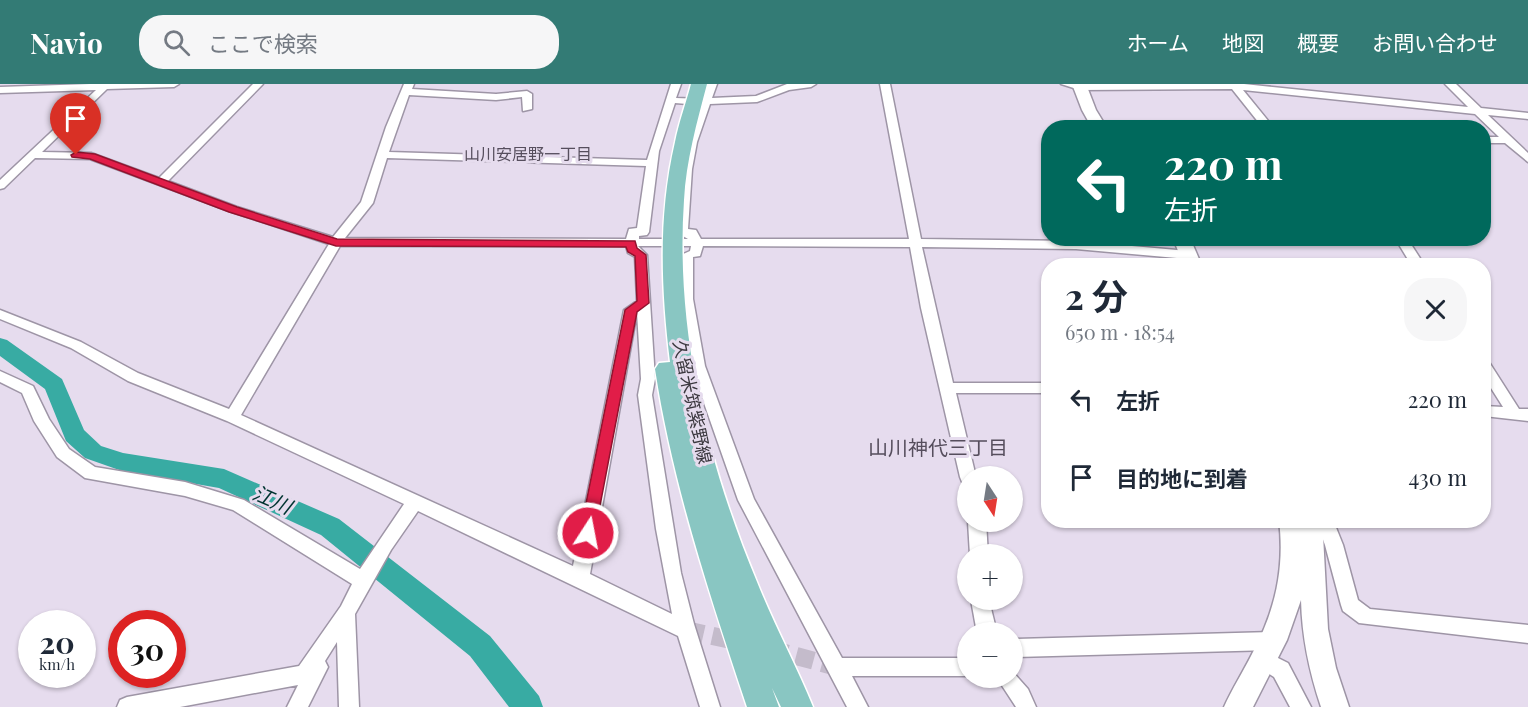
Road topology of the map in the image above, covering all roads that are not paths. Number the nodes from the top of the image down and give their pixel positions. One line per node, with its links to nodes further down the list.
1 (174, 84): 10 (street)
2 (258, 84): 27 (street)
3 (712, 84): 13 (street)
4 (811, 84): 13 (street)
5 (885, 84): 33 (street)
6 (1450, 84): 15 (street)
7 (1075, 85): 9 (street); 17 (street)
8 (52, 86): 10 (street); 12 (street)
9 (1235, 86): 15 (street); 18 (street)
10 (103, 88): 23 (street)
11 (408, 88): 14 (street); 24 (street)
12 (0, 90)
13 (688, 94): 26 (street); 31 (main road, 久留米筑紫野線); 32 (street)
14 (526, 109)
15 (1481, 111): 16 (street); 19 (street)
16 (1528, 116)
17 (1095, 120)
18 (1263, 120)
19 (1490, 120)
20 (1491, 121): 22 (street)
21 (1491, 140): 22 (street)
22 (1510, 141): 25 (street)
23 (33, 154): 27 (street); 28 (street)
24 (384, 155): 26 (street); 29 (street)
25 (1528, 159)
26 (653, 163): 30 (street)
27 (160, 182): 29 (street)
28 (0, 186)
29 (336, 242): 30 (street); 45 (street)
30 (631, 244): 31 (street); 37 (street)
31 (664, 244): 32 (street); 65 (main road, 久留米筑紫野線); 66 (main road, 久留米筑紫野線)
32 (698, 244): 33 (street); 58 (street)
33 (917, 244): 34 (street); 41 (street)
34 (1041, 245)
35 (1090, 246): 36 (street)
36 (1187, 253)
37 (643, 303): 51 (street); 54 (street)
38 (0, 314): 45 (street)
39 (1491, 375): 44 (street)
40 (0, 376): 52 (street)
41 (948, 388): 42 (street); 46 (street)
42 (1041, 388)
43 (1491, 412): 44 (street)
44 (1522, 415)
45 (232, 417): 47 (street)
46 (966, 466)
47 (416, 503): 51 (street); 52 (street)
48 (1293, 528): 57 (street)
49 (1310, 528): 71 (street)
50 (1327, 528): 55 (street)
51 (580, 578): 54 (street)
52 (362, 580): 53 (street)
53 (346, 612): 61 (street); 62 (street); 63 (street)
54 (686, 630): 64 (street)
55 (1528, 634)
56 (1023, 648): 57 (street)
57 (1269, 651): 69 (street); 70 (street)
58 (837, 667): 59 (street); 67 (street)
59 (957, 667)
60 (1015, 688): 68 (street)
61 (127, 707)
62 (297, 707)
63 (349, 707)
64 (710, 707)
65 (763, 707)
66 (797, 707)
67 (858, 707)
68 (1026, 707)
69 (1238, 707)
70 (1302, 707)
71 (1335, 707)

